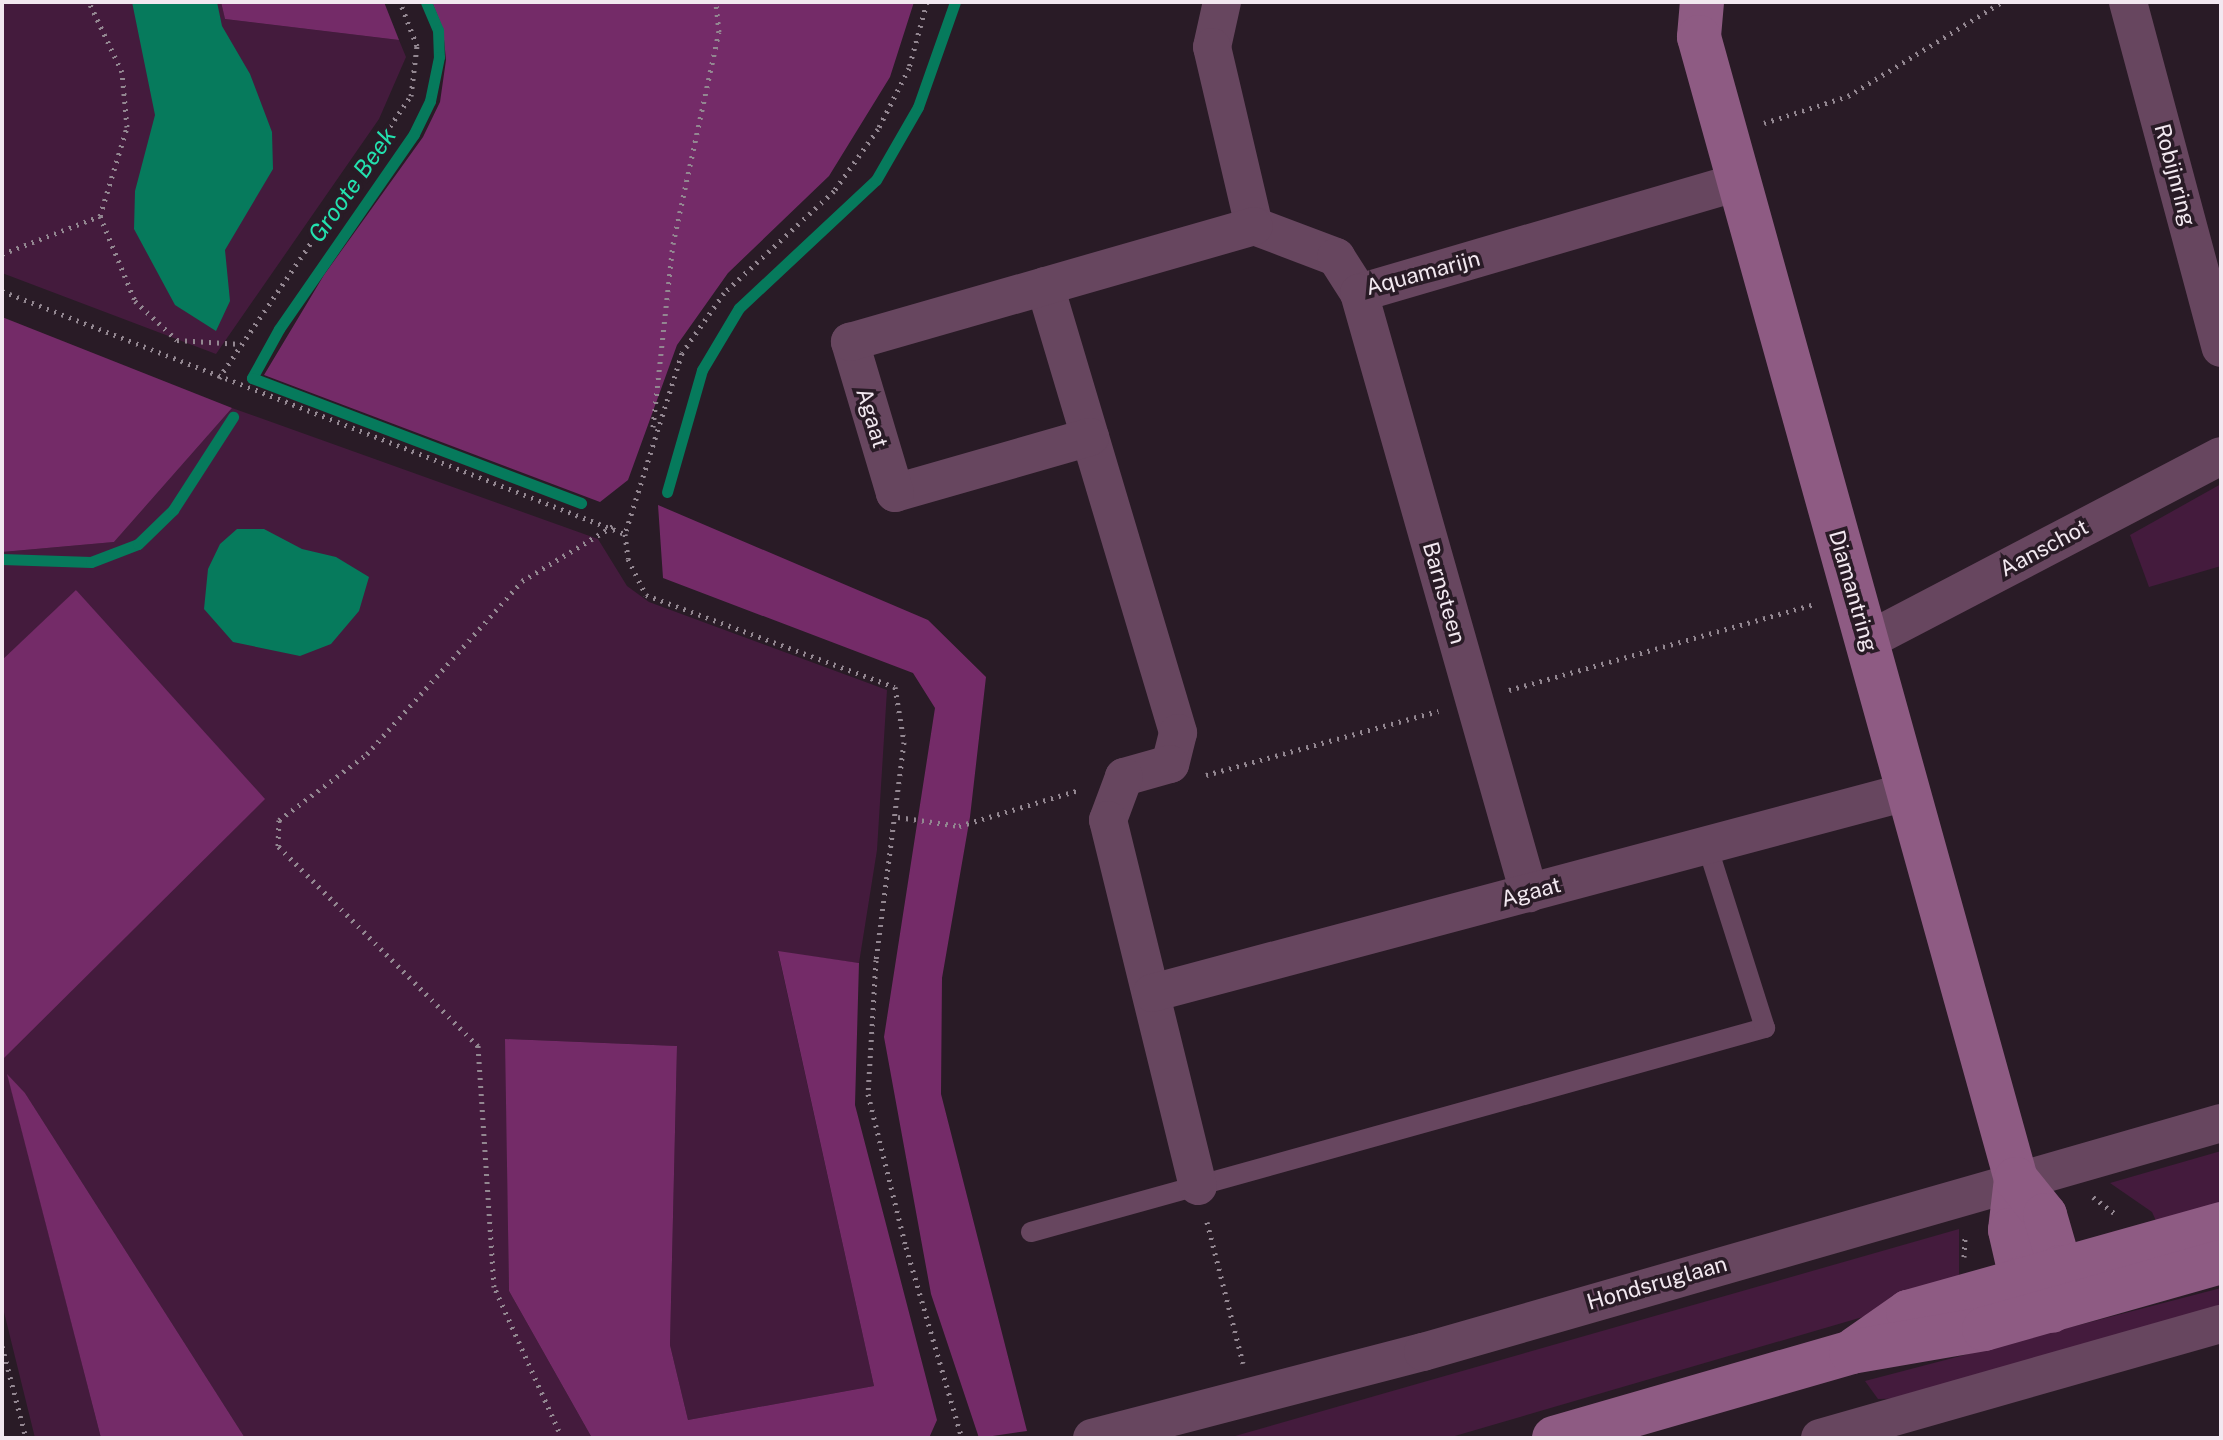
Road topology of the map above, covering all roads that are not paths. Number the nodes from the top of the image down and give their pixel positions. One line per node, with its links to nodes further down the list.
1 (1222, 2): 5 (street)
2 (1702, 2): 4 (street, Diamantring)
3 (2128, 2): 8 (street, Robijnring)
4 (1738, 182): 7 (street, Aquamarijn); 11 (street, Diamantring)
5 (1254, 226): 6 (street, Agaat); 7 (street, Aquamarijn)
6 (1045, 286): 9 (street); 9 (street, Agaat)
7 (1359, 293): 14 (street, Barnsteen)
8 (2221, 348)
9 (1090, 437): 15 (street)
10 (2221, 456): 11 (street, Aanschot)
11 (1867, 641): 12 (street, Diamantring)
12 (1910, 791): 13 (street, Agaat); 17 (street, Diamantring)
13 (1707, 845): 14 (street, Agaat); 18 (lane)
14 (1529, 893): 15 (street, Agaat)
15 (1152, 993): 18 (street)
16 (2221, 1123): 17 (street, Hondsruglaan)
17 (2016, 1179): 22 (street, Diamantring); 26 (street, Hondsruglaan)
18 (1198, 1186): 20 (lane)
19 (2221, 1224): 22 (street)
20 (1031, 1232)
21 (2221, 1262): 23 (street)
22 (2040, 1273): 23 (street, Diamantring); 25 (street)
23 (2052, 1311): 25 (street)
24 (2221, 1324): 28 (street)
25 (1851, 1352): 27 (street)
26 (1092, 1438)
27 (1554, 1438)
28 (1820, 1438)

